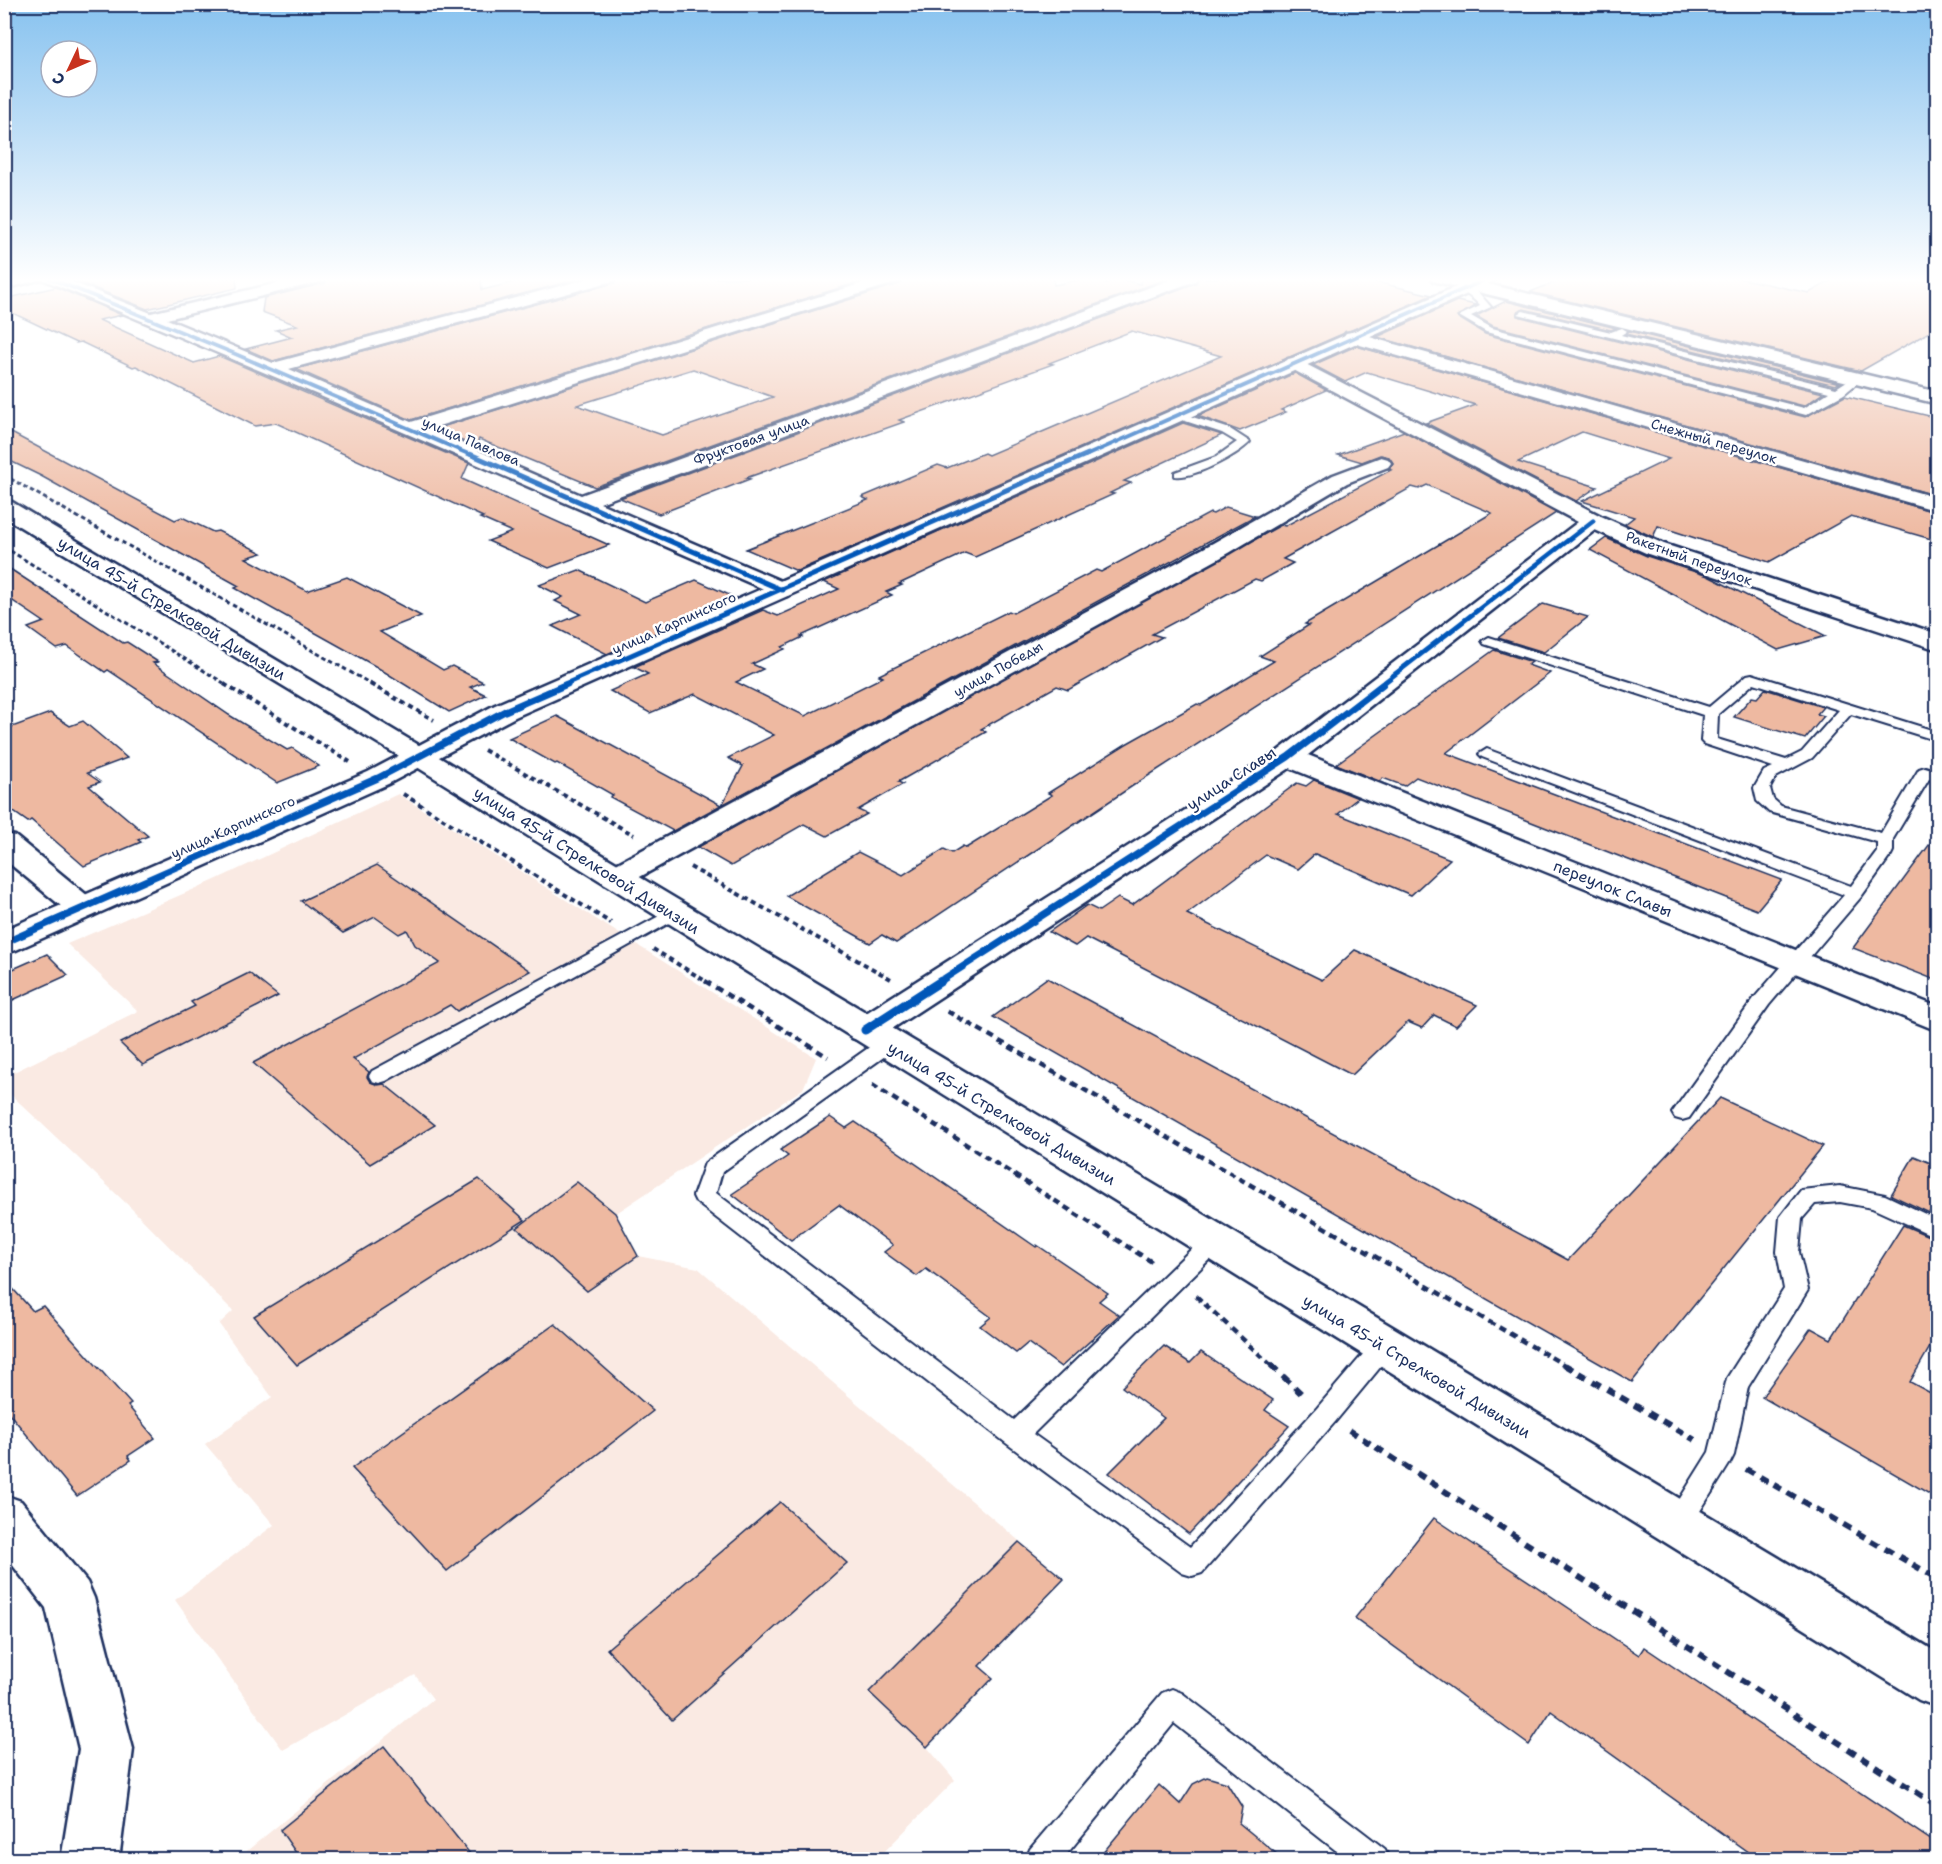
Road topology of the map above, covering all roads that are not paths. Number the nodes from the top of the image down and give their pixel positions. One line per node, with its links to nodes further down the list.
1 (261, 365): 11 (street, улица Павлова)
2 (285, 365): 11 (street)
3 (614, 365): 16 (street)
4 (954, 365): 19 (street, Фруктовая улица)
5 (1290, 365): 15 (street, улица Карпинского)
6 (1298, 365): 22 (street, Ракетный переулок)
7 (1450, 365): 20 (street, Снежный переулок)
8 (1624, 365): 13 (lane)
9 (1732, 365): 13 (lane)
10 (1798, 365): 12 (street)
11 (270, 369): 16 (street, улица Павлова)
12 (1857, 379): 13 (lane); 14 (street)
13 (1840, 392)
14 (1938, 398)
15 (1177, 415): 18 (lane); 23 (street, улица Карпинского)
16 (408, 429): 19 (street, улица Павлова)
17 (1381, 463): 36 (street, улица Победы)
18 (1179, 474)
19 (583, 502): 23 (street, улица Павлова)
20 (1938, 505)
21 (4, 507): 30 (street, улица 45-й Стрелковой Дивизии)
22 (1593, 521): 25 (street, Ракетный переулок); 31 (street, улица Славы)
23 (782, 590): 30 (street, улица Карпинского)
24 (1489, 641): 27 (lane)
25 (1938, 643)
26 (1849, 708): 27 (lane); 28 (lane); 32 (lane)
27 (1711, 713): 32 (lane)
28 (1938, 737)
29 (1487, 754): 37 (lane)
30 (419, 756): 36 (street, улица 45-й Стрелковой Дивизии); 38 (street, улица Карпинского)
31 (1288, 757): 41 (street, переулок Славы); 43 (street, улица Славы)
32 (1787, 766): 34 (lane)
33 (1938, 777): 34 (lane)
34 (1885, 839): 37 (lane)
35 (4, 843): 38 (street)
36 (616, 877): 39 (street, улица 45-й Стрелковой Дивизии)
37 (1855, 893): 41 (lane)
38 (83, 908): 40 (street, улица Карпинского)
39 (674, 914): 43 (street, улица 45-й Стрелковой Дивизии); 44 (lane)
40 (4, 943)
41 (1797, 963): 42 (street, переулок Славы); 45 (lane)
42 (1938, 1020)
43 (877, 1037): 47 (street, улица 45-й Стрелковой Дивизии); 49 (lane)
44 (379, 1076)
45 (1682, 1113)
46 (1938, 1230): 51 (lane)
47 (1213, 1242): 48 (street, улица 45-й Стрелковой Дивизии); 49 (lane)
48 (1384, 1346): 49 (lane); 51 (street, улица 45-й Стрелковой Дивизии)
49 (1015, 1435)
50 (4, 1516): 53 (street)
51 (1677, 1524): 52 (street, улица 45-й Стрелковой Дивизии)
52 (1938, 1682)
53 (90, 1860)
54 (1041, 1860): 55 (lane)
55 (1374, 1860)

